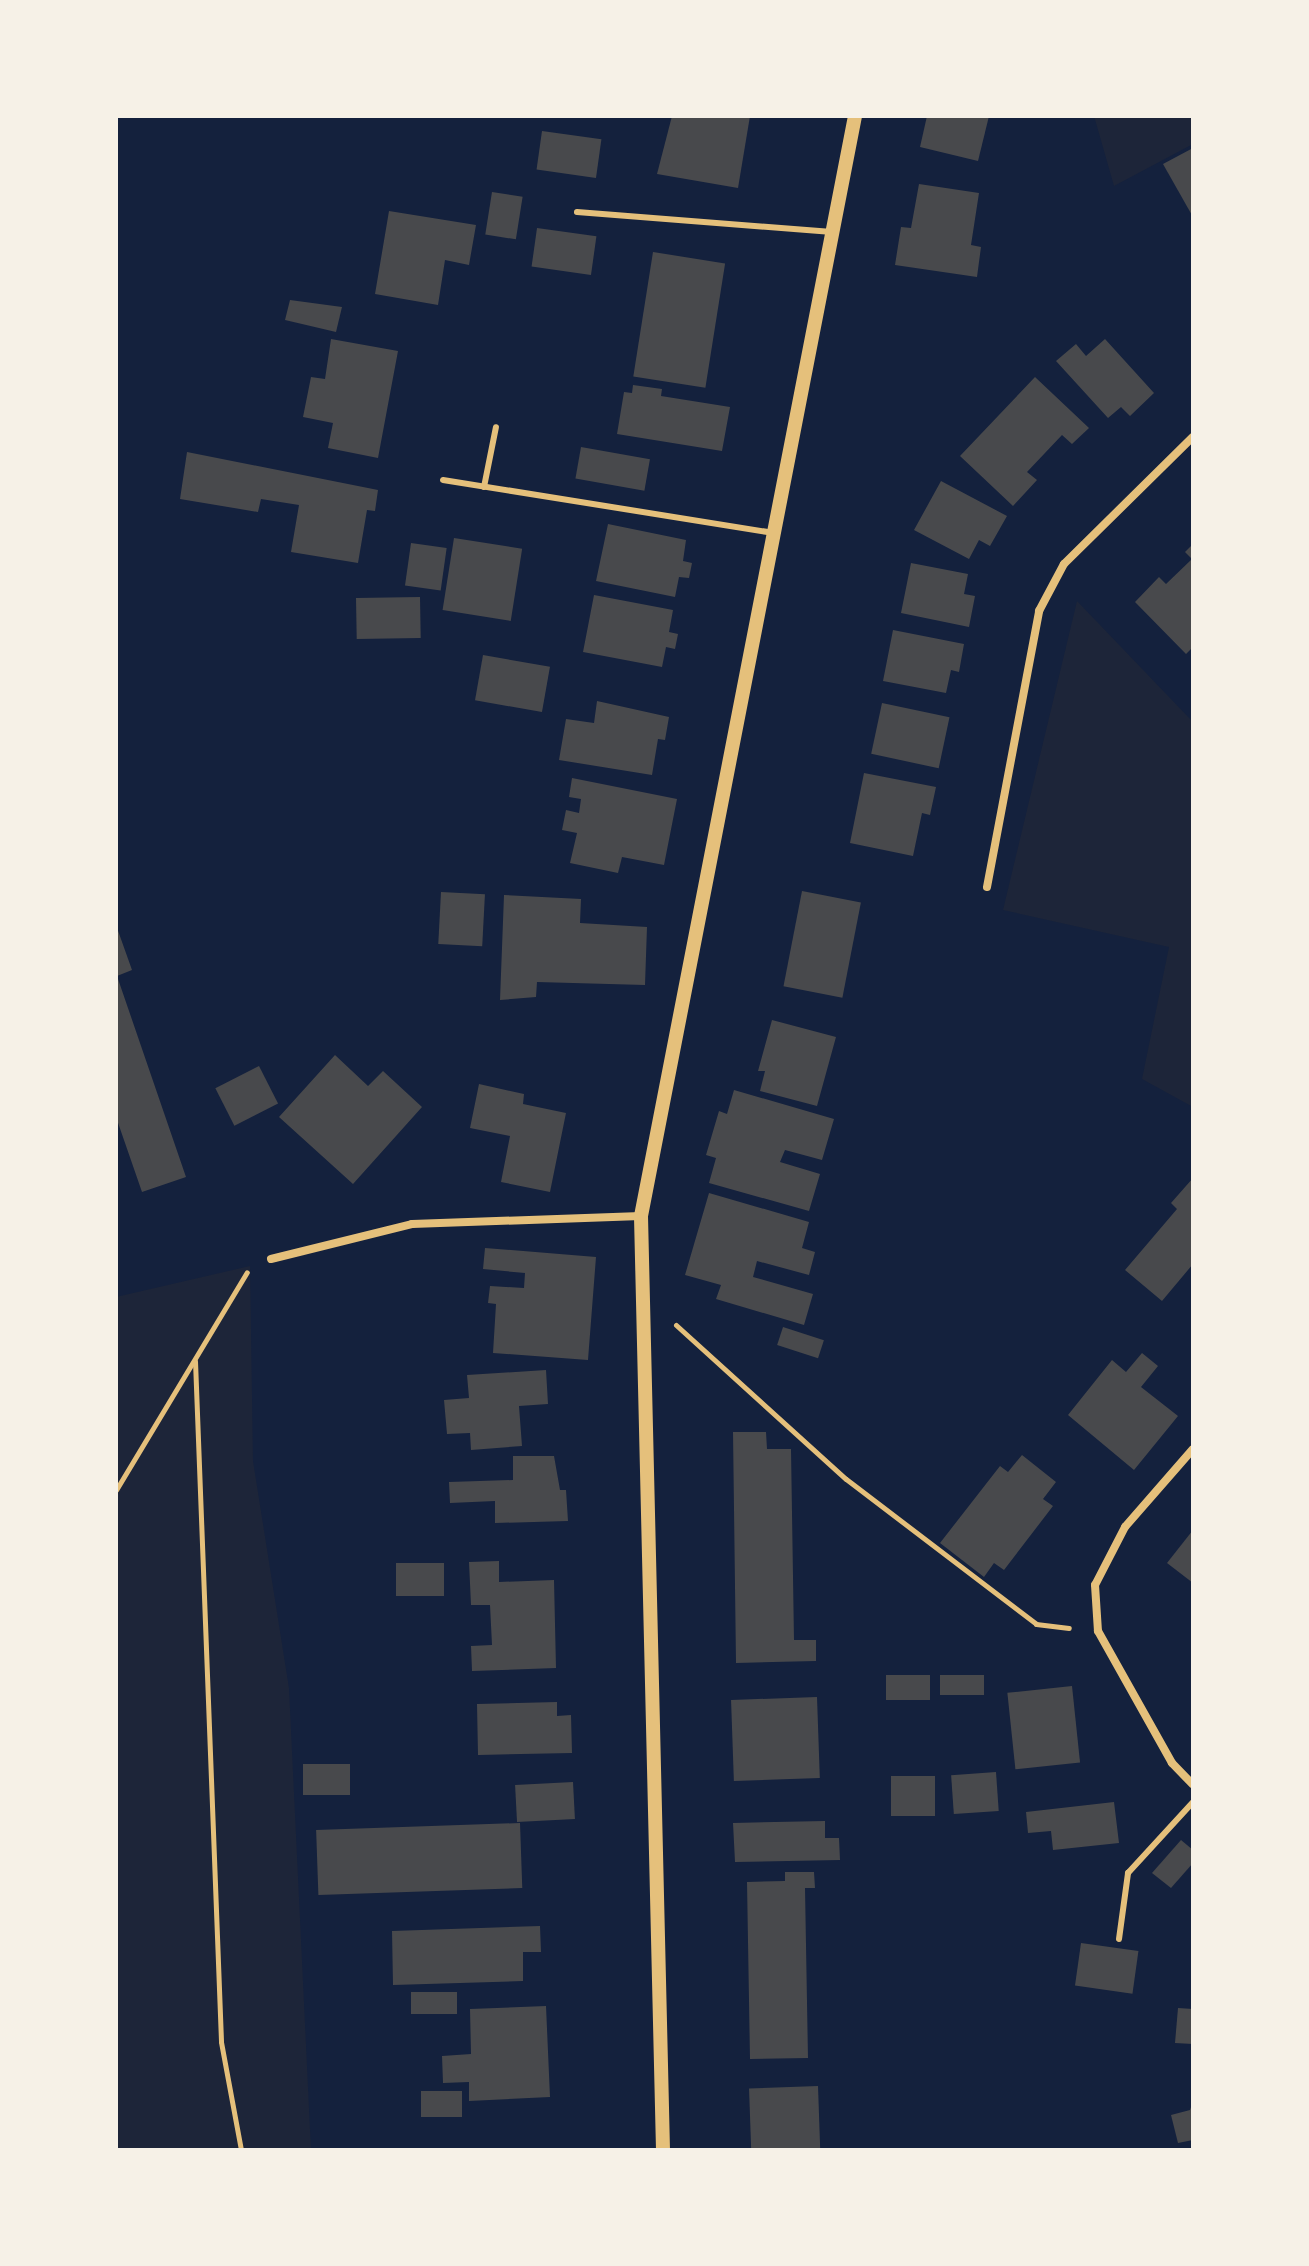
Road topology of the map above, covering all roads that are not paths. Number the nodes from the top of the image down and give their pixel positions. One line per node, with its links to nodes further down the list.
1 (855, 116): 3 (street)
2 (577, 212): 3 (lane)
3 (832, 232): 8 (street)
4 (496, 427): 7 (lane)
5 (1193, 437): 9 (street)
6 (443, 480): 7 (lane)
7 (484, 487): 8 (lane)
8 (773, 533): 10 (street)
9 (987, 887)
10 (641, 1216): 11 (street); 16 (street)
11 (271, 1259)
12 (1193, 1449): 13 (street)
13 (1193, 1785)
14 (1193, 1802): 15 (lane)
15 (1119, 1939)
16 (663, 2150)

